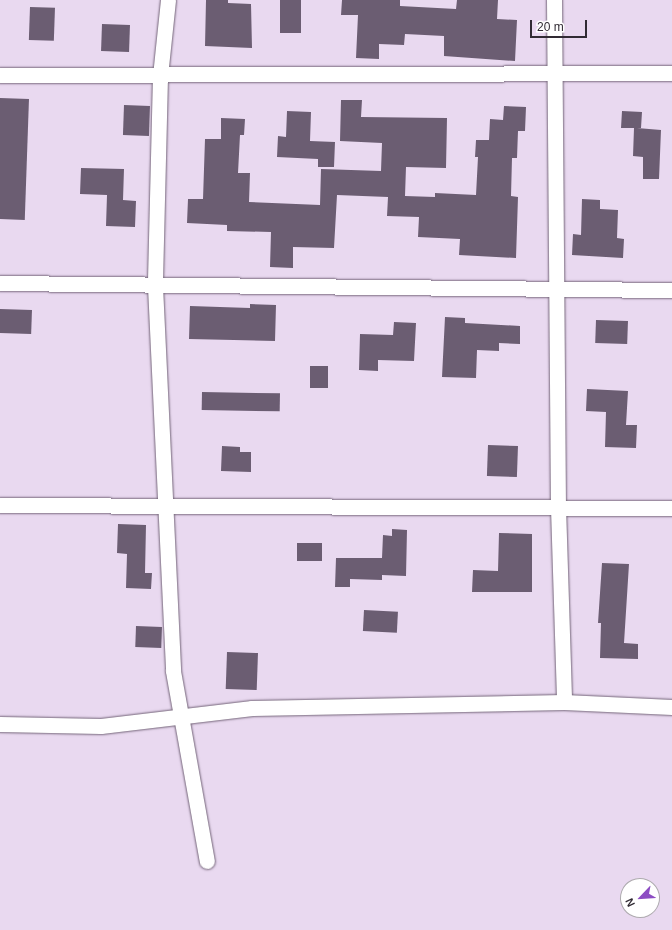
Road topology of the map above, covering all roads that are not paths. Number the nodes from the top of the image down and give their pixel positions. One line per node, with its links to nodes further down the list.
1 (168, 0): 6 (street)
2 (554, 0): 3 (street)
3 (554, 73): 4 (street); 6 (street); 9 (street)
4 (672, 73)
5 (0, 75): 6 (street)
6 (160, 76): 8 (street)
7 (0, 283): 8 (street)
8 (155, 286): 9 (street); 12 (street)
9 (558, 289): 10 (street); 13 (street)
10 (672, 290)
11 (0, 505): 12 (street)
12 (166, 506): 13 (street); 17 (street)
13 (558, 507): 14 (street); 15 (street)
14 (672, 508)
15 (564, 702): 16 (street); 17 (street)
16 (672, 707)
17 (181, 716): 18 (street); 19 (street)
18 (0, 724)
19 (207, 861)

